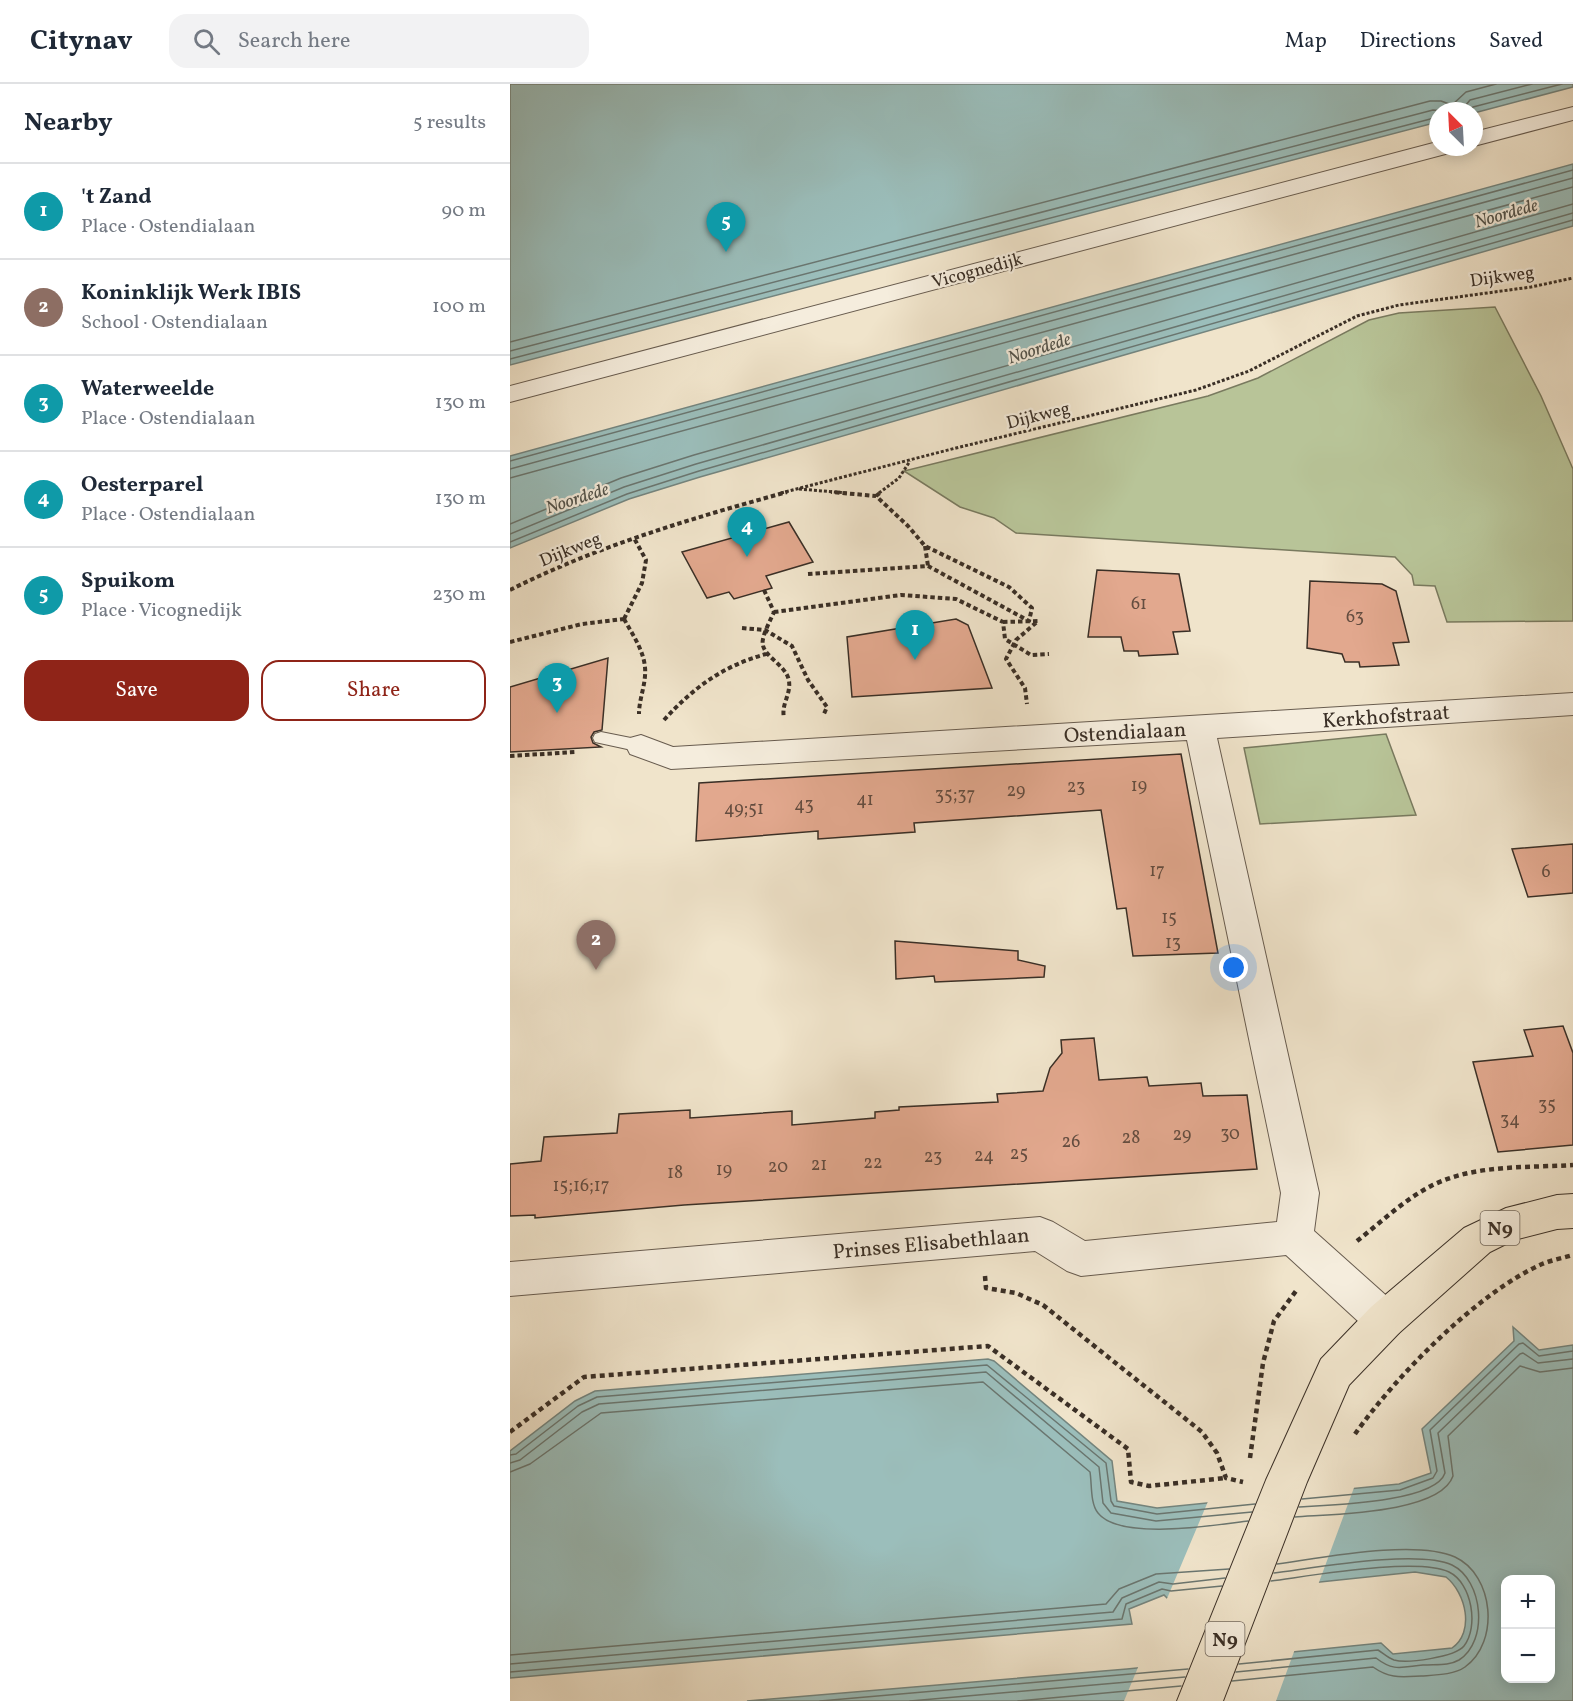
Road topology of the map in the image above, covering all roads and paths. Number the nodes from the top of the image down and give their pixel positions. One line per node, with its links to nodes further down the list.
1 (1573, 113): 2 (street)
2 (1483, 137)
3 (1429, 151): 5 (street, Vicognedijk)
4 (1573, 278): 6 (path, Dijkweg)
5 (510, 394)
6 (911, 460): 7 (path, Dijkweg); 8 (path)
7 (796, 489): 8 (path); 9 (path, Dijkweg)
8 (876, 496): 10 (path)
9 (634, 538): 13 (path, Dijkweg); 16 (path)
10 (925, 546): 11 (path); 17 (path)
11 (928, 566): 12 (path); 17 (path)
12 (808, 573)
13 (510, 590)
14 (764, 590): 15 (path)
15 (774, 612): 18 (path); 20 (path)
16 (624, 619): 21 (path); 29 (path)
17 (1029, 621): 18 (path); 22 (path)
18 (1003, 622): 22 (path)
19 (742, 628): 20 (path)
20 (765, 630): 23 (path); 30 (path)
21 (510, 642)
22 (1014, 645): 24 (path); 27 (path)
23 (766, 654): 29 (path); 30 (path)
24 (1049, 654)
25 (1573, 704): 26 (street, Kerkhofstraat)
26 (1200, 728): 27 (street, Ostendialaan); 35 (street, Ostendialaan)
27 (1044, 736): 30 (street, Ostendialaan)
28 (601, 738): 29 (lane)
29 (641, 746): 30 (street, Ostendialaan)
30 (801, 751)
31 (583, 752): 32 (path)
32 (510, 756)
33 (1573, 1166): 38 (path)
34 (1573, 1211): 40 (main road, N9)
35 (1294, 1237): 36 (street, Prinses Elisabethlaan); 38 (street)
36 (980, 1240): 39 (street, Prinses Elisabethlaan); 44 (path)
37 (1573, 1255): 42 (path)
38 (1324, 1267): 40 (street); 43 (path)
39 (510, 1279)
40 (1385, 1320): 45 (main road, N9)
41 (510, 1432): 44 (path)
42 (1353, 1436)
43 (1250, 1462)
44 (1226, 1478): 45 (path)
45 (1261, 1478): 46 (main road, N9)
46 (1200, 1701)

